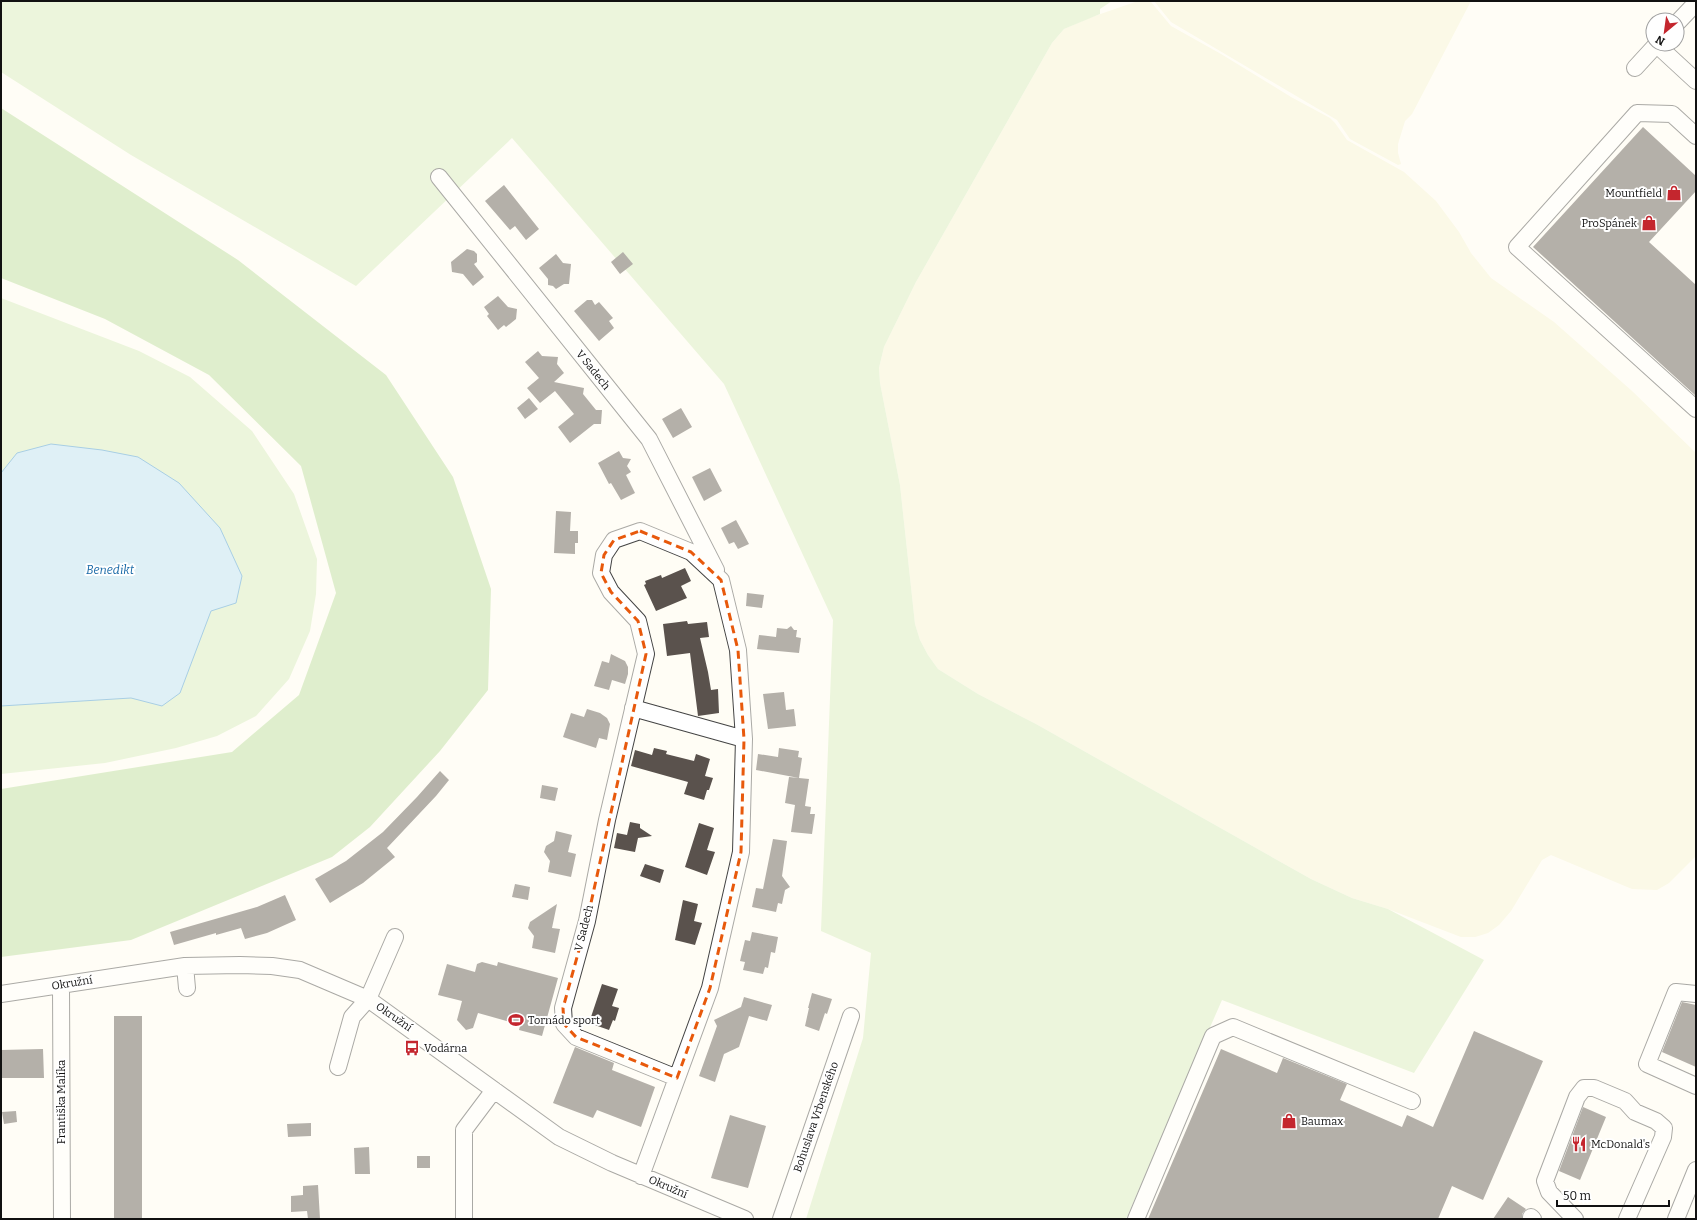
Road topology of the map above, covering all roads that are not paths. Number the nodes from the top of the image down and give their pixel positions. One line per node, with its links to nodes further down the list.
1 (1696, 2): 2 (street)
2 (1685, 14)
3 (1650, 52): 5 (street)
4 (1665, 52): 6 (street)
5 (1635, 68)
6 (1696, 81)
7 (1696, 136): 9 (street)
8 (439, 177): 10 (street, V Sadech)
9 (1696, 409)
10 (721, 580): 11 (street, V Sadech); 12 (street, V Sadech)
11 (633, 708): 12 (street); 22 (street, V Sadech)
12 (744, 739): 22 (street, V Sadech)
13 (395, 938): 19 (street)
14 (185, 966): 15 (street, Okružní); 16 (street); 19 (street, Okružní)
15 (61, 985): 17 (street, Okružní); 28 (street, Františka Malíka)
16 (187, 988)
17 (1, 994)
18 (1696, 994): 23 (street)
19 (368, 999): 21 (street); 24 (street, Okružní)
20 (851, 1016): 31 (street, Bohuslava Vrbenského)
21 (338, 1067)
22 (677, 1078): 27 (street, V Sadech)
23 (1696, 1086)
24 (494, 1090): 27 (street, Okružní); 29 (street)
25 (1412, 1101): 32 (street)
26 (1696, 1170): 35 (street)
27 (641, 1176): 30 (street, Okružní)
28 (62, 1219)
29 (464, 1219)
30 (746, 1219)
31 (781, 1219)
32 (1136, 1219)
33 (1575, 1219): 34 (street)
34 (1628, 1219)
35 (1676, 1219)

